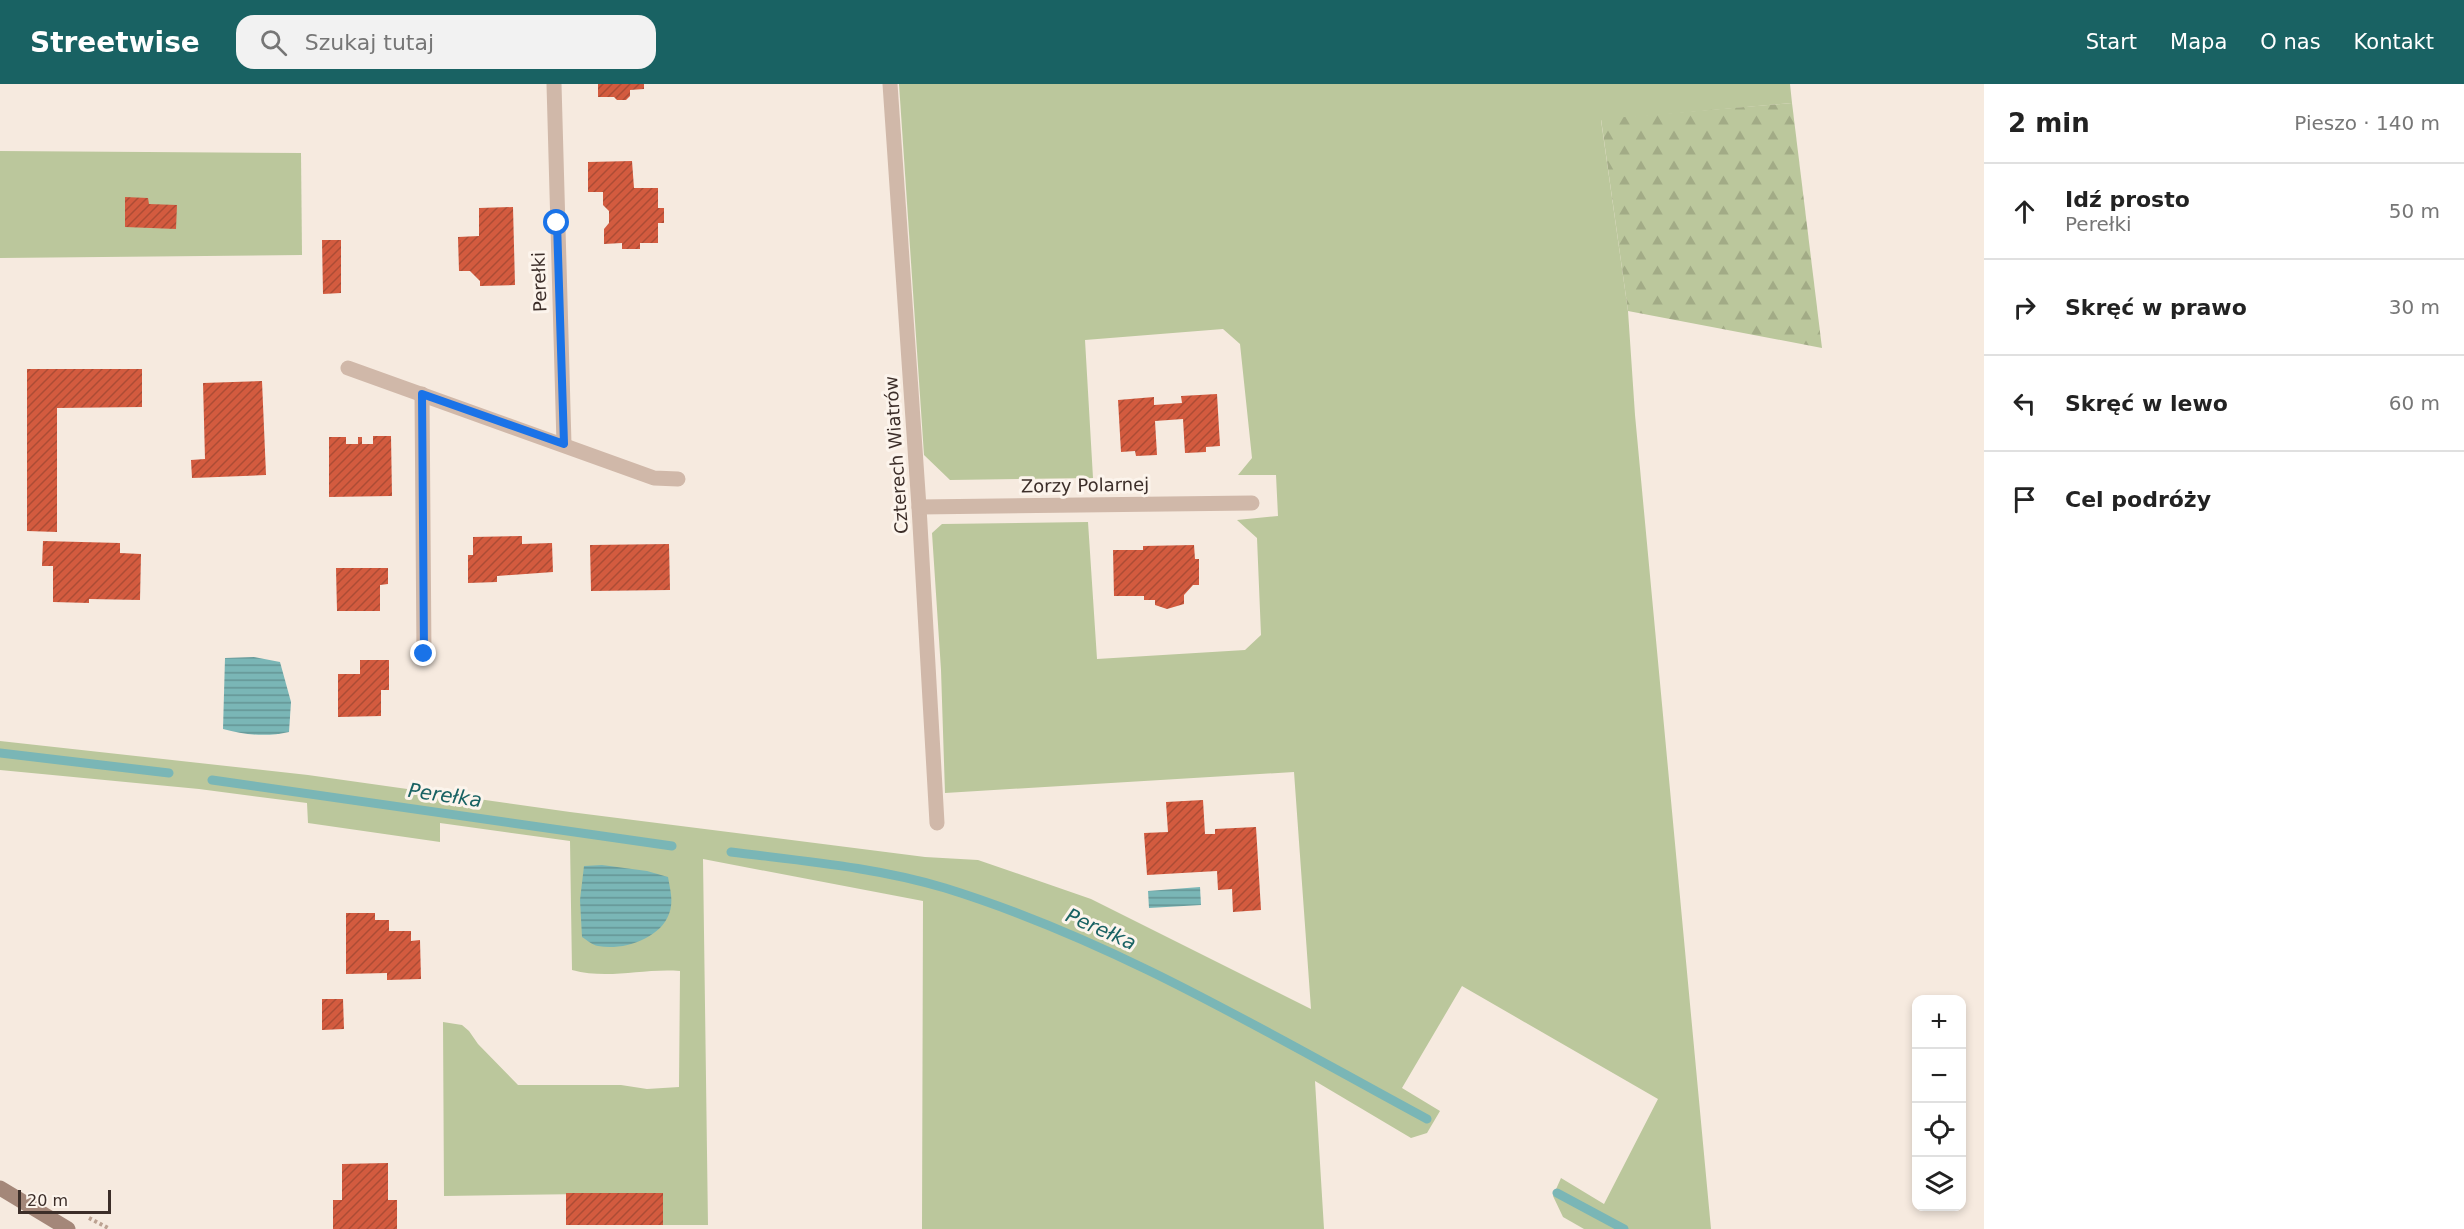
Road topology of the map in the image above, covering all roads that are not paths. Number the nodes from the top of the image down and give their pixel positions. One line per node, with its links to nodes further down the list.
1 (554, 84): 5 (street, Perełki)
2 (890, 84): 8 (street, Czterech Wiatrów)
3 (348, 368): 4 (street)
4 (422, 394): 5 (street); 9 (street)
5 (564, 444): 6 (street)
6 (678, 479)
7 (1252, 502): 8 (street, Zorzy Polarnej)
8 (919, 507): 10 (street, Czterech Wiatrów)
9 (424, 654)
10 (937, 824)
11 (0, 1188): 12 (street)
12 (68, 1229)

